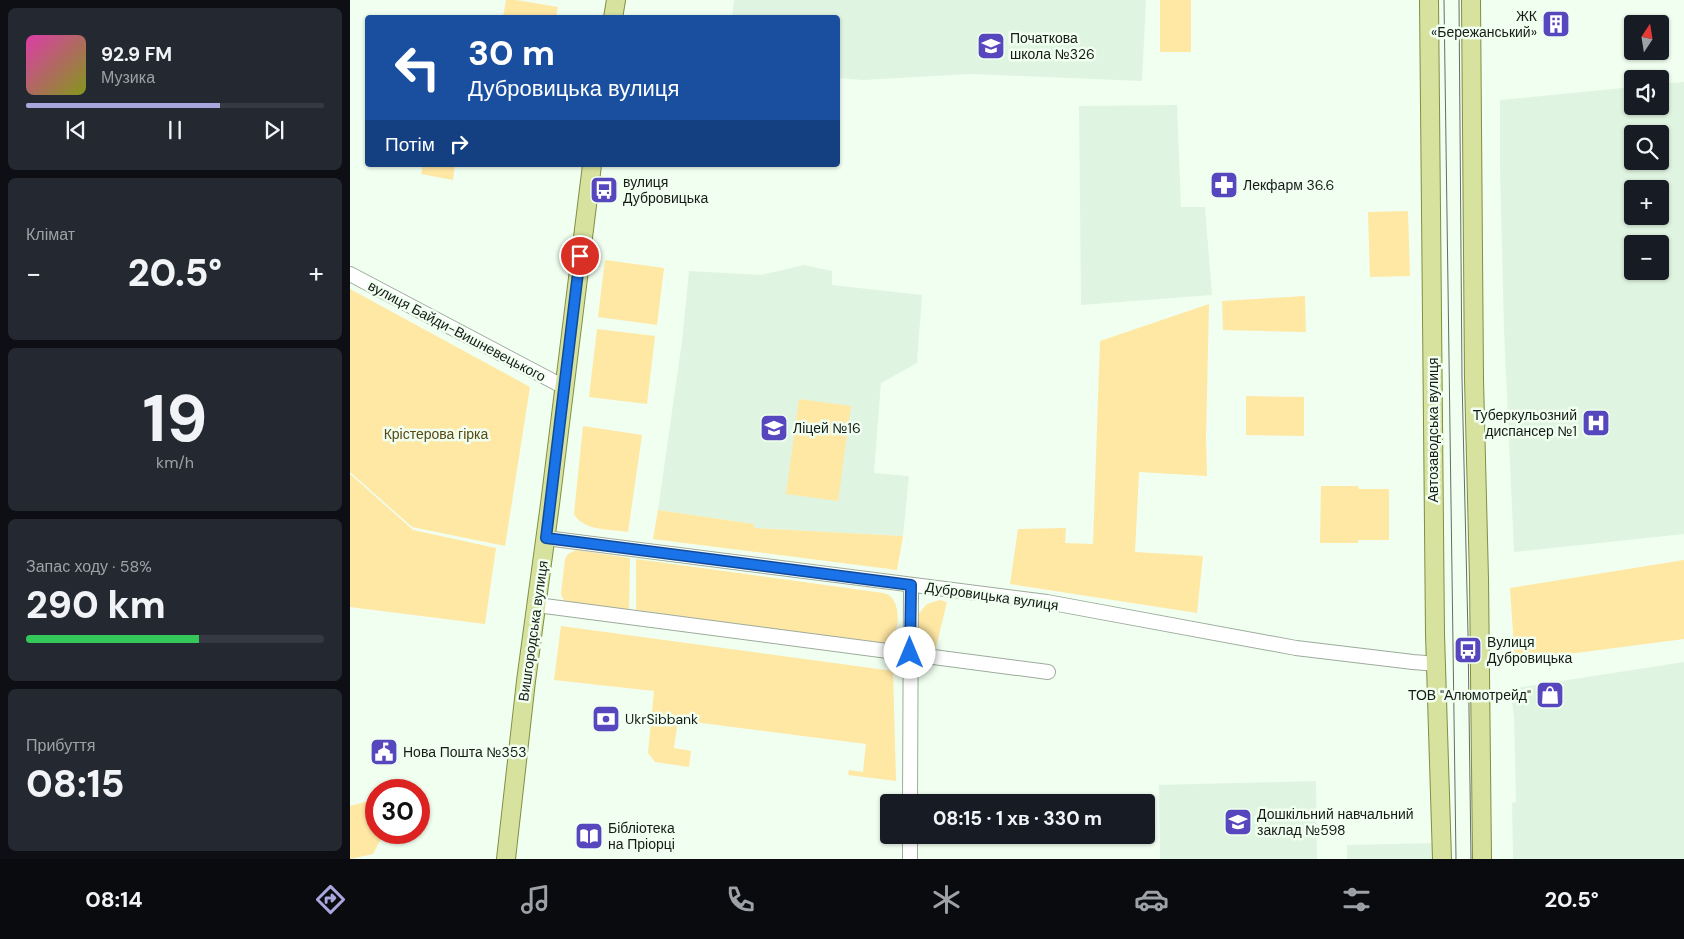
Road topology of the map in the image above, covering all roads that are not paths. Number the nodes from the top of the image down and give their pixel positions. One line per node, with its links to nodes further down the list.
1 (616, 0): 4 (main road)
2 (1430, 0): 12 (main road, Автозаводська вулиця)
3 (1471, 0): 19 (main road)
4 (614, 15)
5 (592, 167): 7 (main road, Вишгородська вулиця)
6 (350, 274): 7 (street, вулиця Байди-Вишневецького)
7 (564, 387): 8 (main road, Вишгородська вулиця)
8 (546, 538): 9 (street, Дубровицька вулиця); 10 (main road, Вишгородська вулиця)
9 (911, 585): 11 (street); 12 (street, Дубровицька вулиця)
10 (537, 605): 11 (street); 16 (main road, Вишгородська вулиця)
11 (910, 653): 13 (street); 14 (street)
12 (1436, 664): 18 (main road, Автозаводська вулиця)
13 (1048, 672)
14 (910, 794)
15 (910, 844): 17 (street)
16 (506, 859)
17 (910, 859)
18 (1442, 859)
19 (1482, 859)

